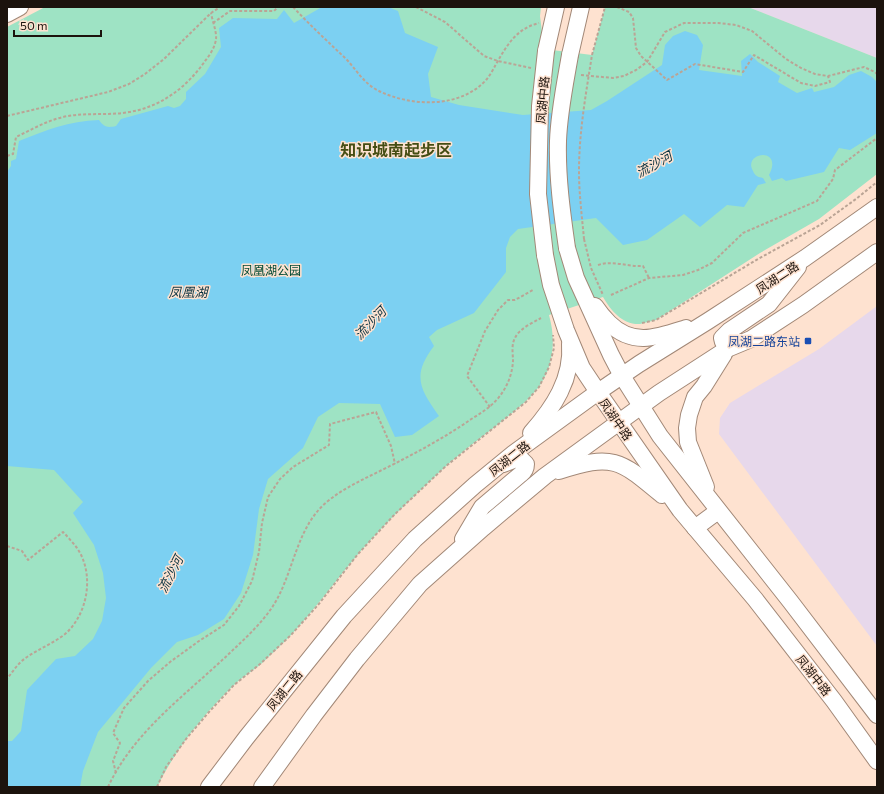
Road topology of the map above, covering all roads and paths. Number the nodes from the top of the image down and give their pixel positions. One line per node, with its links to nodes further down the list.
1 (20, 7): 11 (street)
2 (220, 7): 10 (path)
3 (278, 7): 13 (path)
4 (293, 7): 14 (path)
5 (416, 7): 14 (path)
6 (556, 7): 33 (street, 凤湖中路, bridge)
7 (580, 7): 30 (street, 凤湖中路, bridge)
8 (605, 7): 32 (path, bridge)
9 (617, 7): 15 (path)
10 (211, 13): 13 (path); 20 (path)
11 (7, 14)
12 (545, 21): 14 (path)
13 (213, 23): 22 (path)
14 (498, 62): 16 (path)
15 (647, 62): 17 (path); 19 (path); 19 (path)
16 (537, 69)
17 (574, 74)
18 (877, 74): 19 (path)
19 (828, 76)
20 (7, 116)
21 (877, 138): 28 (path)
22 (7, 156)
23 (877, 182): 36 (path)
24 (877, 207): 26 (street, 凤湖二路)
25 (877, 252): 38 (street)
26 (805, 258): 35 (street, 凤湖二路); 38 (street)
27 (598, 265): 28 (path)
28 (650, 278): 31 (path)
29 (533, 290): 42 (path)
30 (582, 291): 35 (street); 40 (street, 凤湖中路)
31 (611, 295)
32 (604, 297)
33 (560, 312): 41 (street, 凤湖中路); 45 (street)
34 (541, 318): 42 (path)
35 (708, 321): 40 (street, 凤湖二路)
36 (640, 324)
37 (553, 329): 59 (path)
38 (751, 339): 39 (street)
39 (727, 349): 43 (street); 49 (street)
40 (622, 376): 41 (street, 凤湖二路); 43 (street, 凤湖中路)
41 (598, 392): 44 (street, 凤湖中路); 45 (street, 凤湖二路)
42 (490, 407): 46 (path)
43 (641, 407): 44 (street); 49 (street, 凤湖中路)
44 (618, 422): 48 (street); 50 (street, 凤湖中路)
45 (514, 453): 47 (street, 凤湖二路)
46 (395, 464): 57 (path); 57 (path)
47 (497, 467): 53 (street); 60 (street, 凤湖二路)
48 (545, 476): 50 (street); 53 (street)
49 (714, 506): 51 (street); 55 (street, 凤湖中路)
50 (680, 510): 51 (street, 凤湖中路)
51 (695, 528): 56 (street, 凤湖中路)
52 (7, 546): 54 (path)
53 (456, 551): 61 (street)
54 (7, 679)
55 (877, 714)
56 (877, 761)
57 (116, 773): 58 (path)
58 (108, 787)
59 (157, 787)
60 (209, 787)
61 (262, 787)

